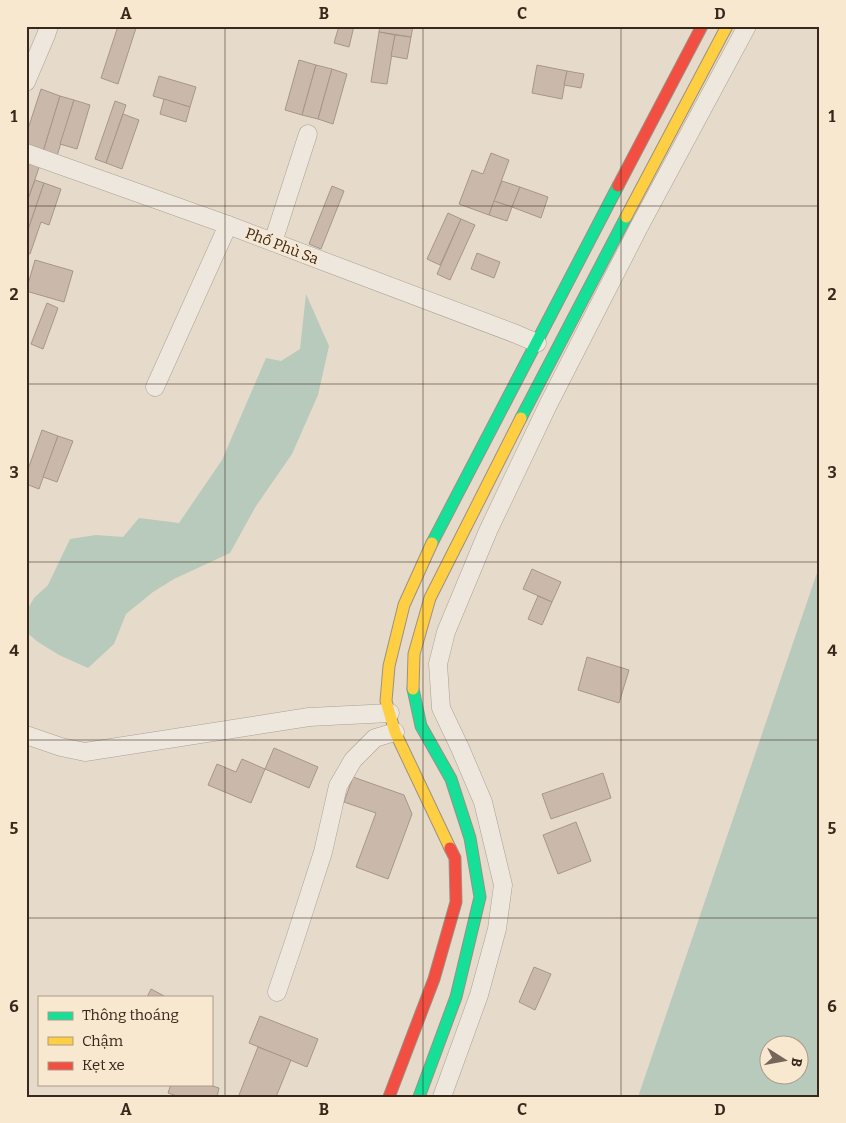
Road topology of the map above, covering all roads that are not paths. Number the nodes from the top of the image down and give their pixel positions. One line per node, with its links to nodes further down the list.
1 (49, 26): 5 (street)
2 (702, 26): 10 (main road)
3 (727, 26): 17 (main road)
4 (748, 26): 18 (street)
5 (26, 82)
6 (308, 134): 9 (street)
7 (26, 153): 8 (street, Phố Phù Sa)
8 (228, 225): 9 (street, Phố Phù Sa); 11 (street)
9 (273, 242): 10 (street, Phố Phù Sa)
10 (537, 343): 12 (main road)
11 (155, 387)
12 (390, 713): 13 (main road); 14 (street)
13 (395, 732): 15 (street); 16 (main road)
14 (26, 735)
15 (277, 992)
16 (389, 1097)
17 (419, 1097)
18 (442, 1097)

